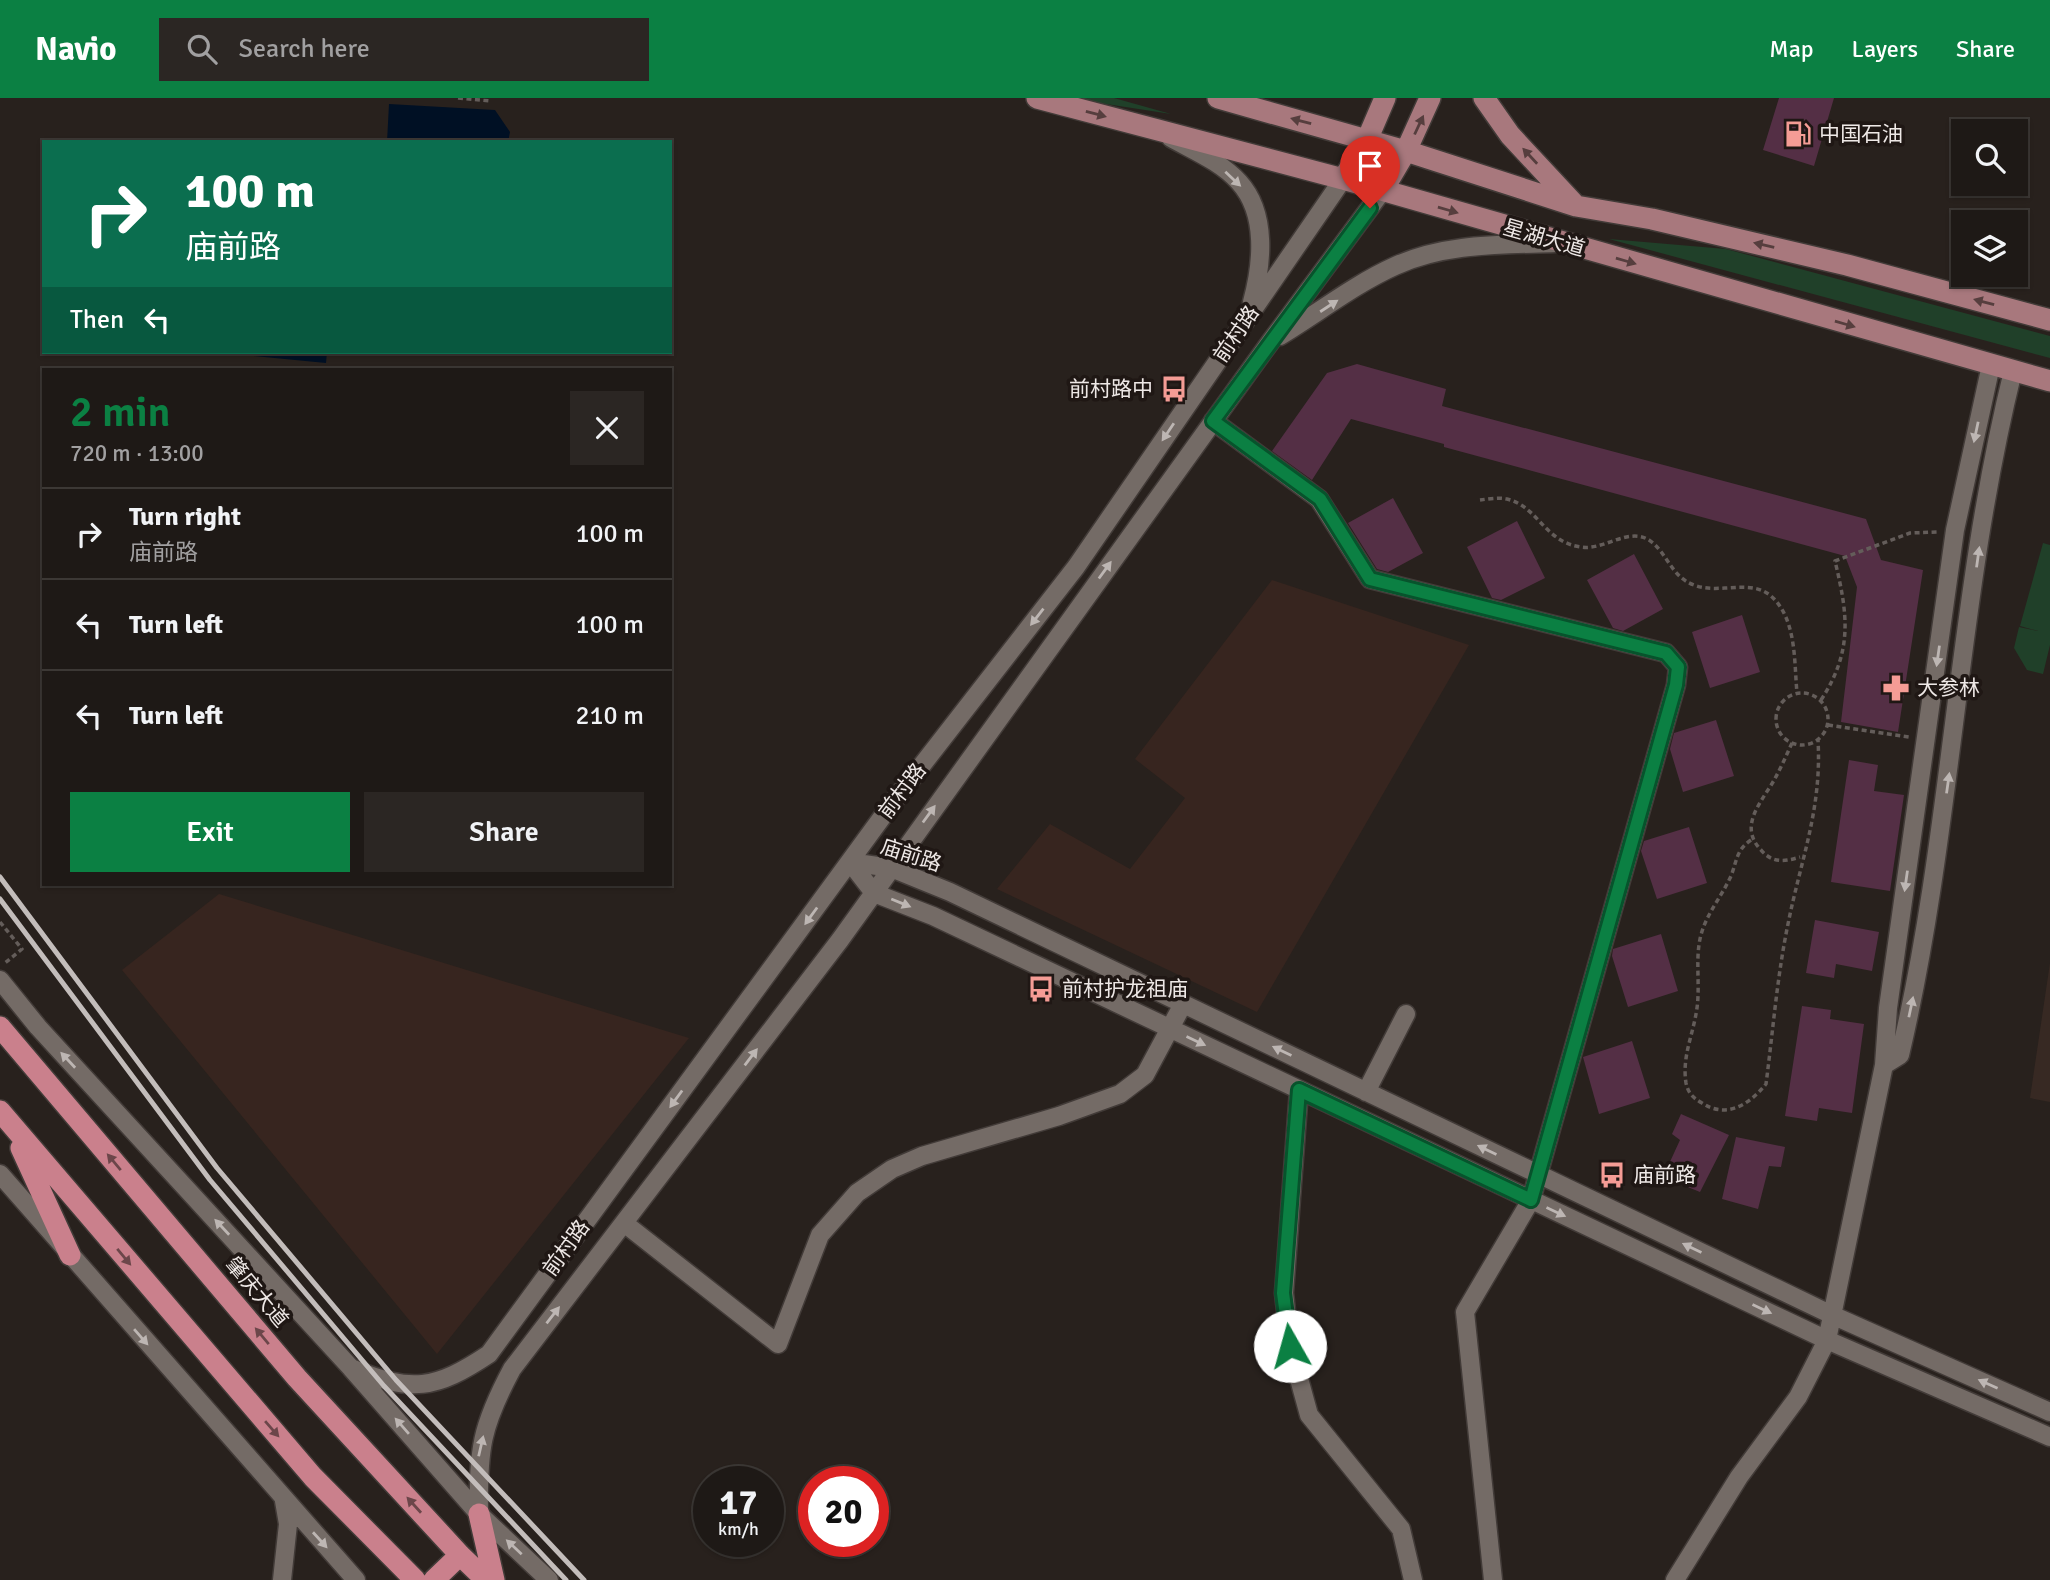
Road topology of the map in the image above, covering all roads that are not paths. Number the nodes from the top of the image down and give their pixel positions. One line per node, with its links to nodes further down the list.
1 (1037, 98): 7 (main road, 星湖大道, one-way to 7)
2 (1268, 98): 6 (main road)
3 (1385, 98): 8 (main road, 前村路)
4 (1430, 98): 9 (main road, 前村路, one-way to 4)
5 (1484, 98): 12 (main road, one-way to 5)
6 (1226, 101): 8 (main road, 星湖大道, one-way to 6)
7 (1155, 130): 10 (main road, 星湖大道); 14 (street, one-way to 14)
8 (1367, 140): 9 (main road, 星湖大道); 10 (main road, 前村路)
9 (1406, 151): 11 (main road, 前村路); 12 (main road, 星湖大道)
10 (1343, 179): 11 (main road, 星湖大道); 14 (street, 前村路)
11 (1383, 190): 13 (main road, 星湖大道, one-way to 13); 16 (street, 前村路)
12 (1576, 206): 15 (main road, 星湖大道, one-way to 12)
13 (1560, 243): 16 (street, one-way to 13); 17 (main road, 星湖大道, one-way to 17)
14 (1249, 315): 21 (street, 前村路, one-way to 21)
15 (2050, 320)
16 (1270, 341): 20 (street, 前村路)
17 (1991, 365): 18 (main road, 星湖大道); 29 (street, one-way to 29)
18 (2014, 372): 19 (main road, 星湖大道); 29 (street, one-way to 18)
19 (2050, 381)
20 (1213, 421): 22 (street, 前村路, one-way to 20); 34 (street)
21 (850, 862): 22 (street, 庙前路); 23 (street, 庙前路); 40 (street, 前村路, one-way to 40)
22 (891, 869): 23 (street, 前村路); 25 (street, 庙前路)
23 (874, 893): 28 (street, one-way to 28); 36 (street, 前村路, one-way to 23)
24 (0, 980): 40 (street, one-way to 24)
25 (1183, 1004): 28 (street); 31 (street, 庙前路, one-way to 25)
26 (1406, 1014): 31 (street)
27 (0, 1027): 45 (highway, 肇庆大道, one-way to 27)
28 (1171, 1029): 30 (street, one-way to 30); 36 (street)
29 (1884, 1065): 38 (street)
30 (1299, 1090): 35 (street); 53 (street)
31 (1366, 1092): 34 (street, 庙前路, one-way to 31)
32 (5, 1117): 37 (highway); 48 (highway, one-way to 48)
33 (0, 1174): 37 (street)
34 (1538, 1174): 35 (street); 38 (street, 庙前路, one-way to 34)
35 (1531, 1200): 39 (street, one-way to 39); 54 (street)
36 (624, 1223): 44 (street, 前村路, one-way to 36)
37 (70, 1255): 43 (street, one-way to 43)
38 (1832, 1315): 39 (street); 41 (street, 庙前路, one-way to 38)
39 (1826, 1340): 42 (street); 55 (street)
40 (351, 1368): 44 (street, one-way to 40)
41 (2050, 1412)
42 (2050, 1437)
43 (284, 1501): 46 (street); 47 (street, one-way to 47)
44 (479, 1514): 51 (highway); 52 (street, one-way to 44)
45 (460, 1555): 49 (highway); 50 (highway, 肇庆大道)
46 (282, 1580)
47 (356, 1580)
48 (415, 1580)
49 (434, 1580)
50 (486, 1580)
51 (494, 1580)
52 (549, 1580)
53 (1413, 1580)
54 (1493, 1580)
55 (1675, 1580)

